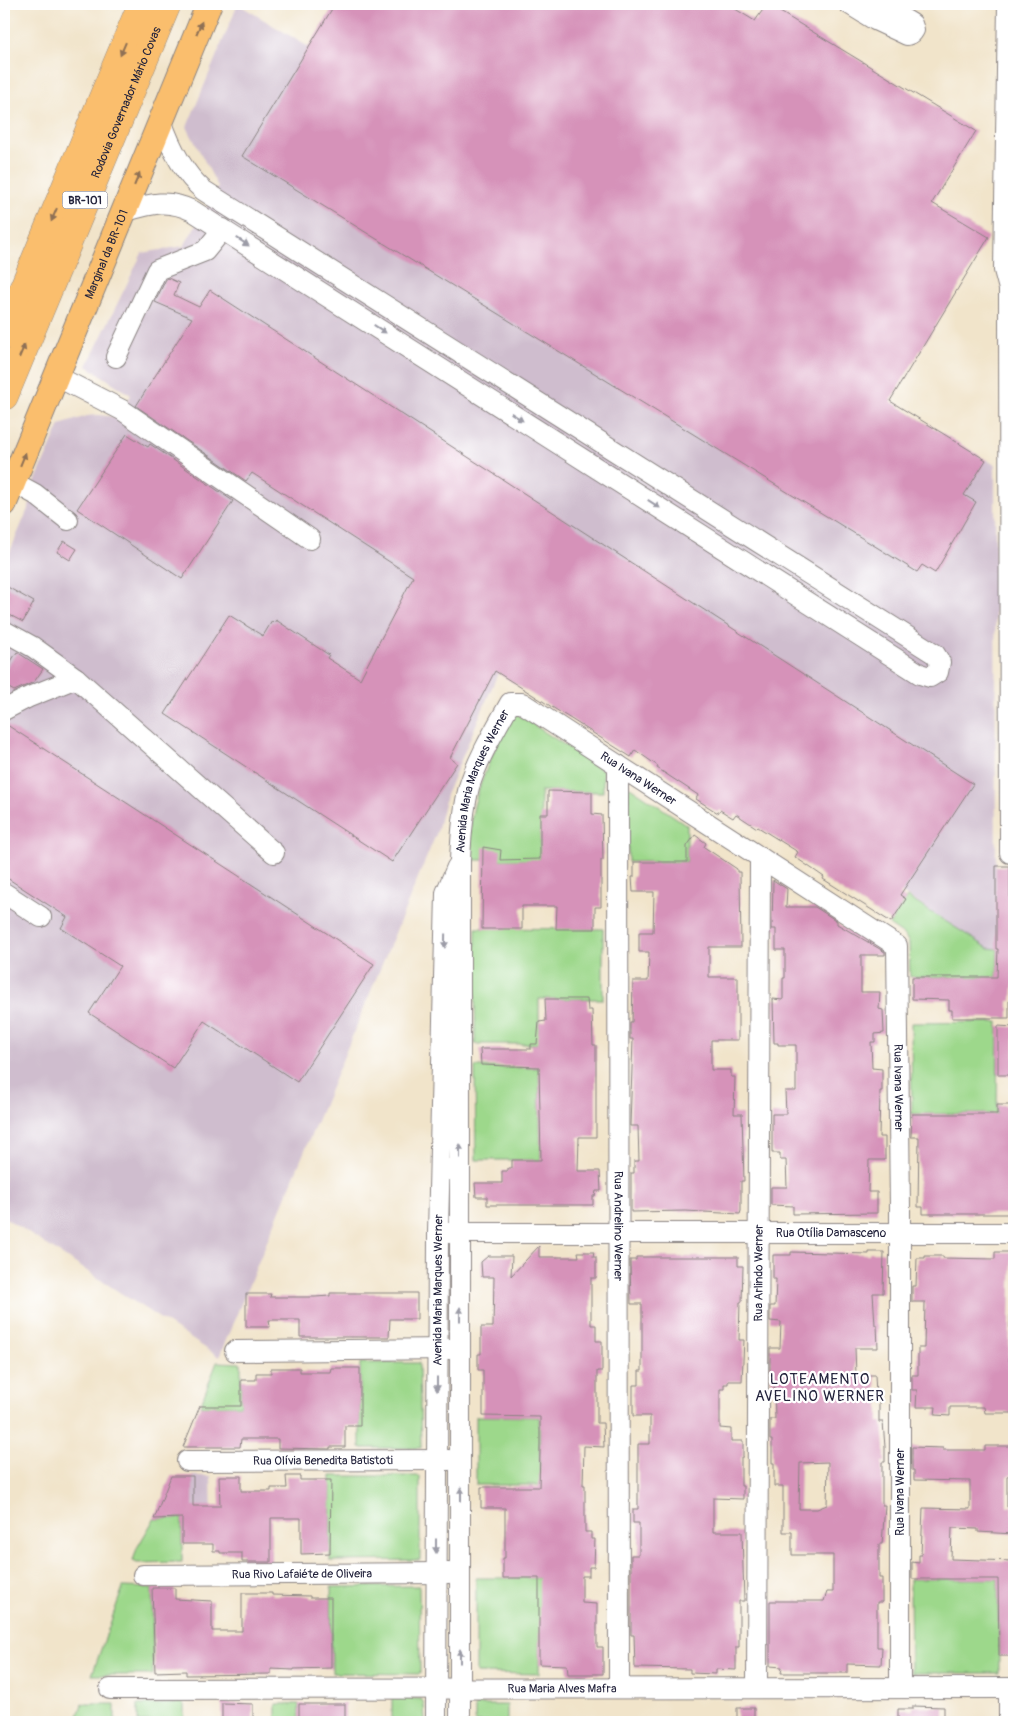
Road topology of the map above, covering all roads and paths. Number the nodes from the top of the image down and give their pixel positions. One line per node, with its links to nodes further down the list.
1 (142, 4): 15 (highway, Rodovia Governador Mário Covas / BR-101, one-way to 15)
2 (167, 4): 18 (highway, Rodovia Governador Mário Covas / BR-101, one-way to 2)
3 (209, 4): 8 (main road, Marginal da BR-101, one-way to 3)
4 (849, 4): 5 (street)
5 (880, 4)
6 (1008, 4): 7 (street)
7 (1011, 37): 9 (street)
8 (160, 120): 10 (street); 12 (main road, Marginal da BR-101, one-way to 8)
9 (1010, 142): 14 (street)
10 (190, 177): 11 (street); 13 (street, one-way to 10)
11 (173, 203): 12 (street); 13 (street)
12 (123, 212): 17 (main road, Marginal da BR-101)
13 (223, 229): 16 (street)
14 (1012, 289): 19 (street)
15 (4, 335)
16 (116, 357)
17 (56, 376): 20 (main road, Marginal da BR-101, one-way to 17); 22 (street)
18 (4, 396)
19 (1012, 430): 23 (street)
20 (8, 493): 21 (street)
21 (68, 520)
22 (310, 539)
23 (1012, 568): 28 (street)
24 (4, 631): 25 (street)
25 (76, 678): 27 (street); 30 (street)
26 (510, 703): 29 (street, Rua Ivana Werner); 33 (street, Avenida Maria Marques Werner)
27 (4, 710)
28 (1012, 710): 31 (street)
29 (618, 765): 32 (street, Rua Ivana Werner); 37 (street, Rua Andrelino Werner)
30 (274, 853)
31 (1012, 853)
32 (760, 857): 38 (street, Rua Arlindo Werner); 39 (street, Rua Ivana Werner)
33 (460, 861): 36 (street, Avenida Maria Marques Werner, one-way to 33); 41 (street, Avenida Maria Marques Werner, one-way to 41)
34 (4, 893): 35 (street)
35 (41, 917)
36 (460, 1233): 37 (street, Rua Otília Damasceno); 41 (street, Rua Otília Damasceno); 42 (street, Avenida Maria Marques Werner, one-way to 36)
37 (618, 1233): 38 (street, Rua Otília Damasceno); 53 (street, Rua Andrelino Werner)
38 (758, 1233): 39 (street, Rua Otília Damasceno); 54 (street, Rua Arlindo Werner)
39 (900, 1233): 40 (street, Rua Otília Damasceno); 55 (street, Rua Ivana Werner)
40 (1014, 1233)
41 (438, 1234): 43 (street, Avenida Maria Marques Werner)
42 (460, 1349): 43 (street); 45 (street, Avenida Maria Marques Werner)
43 (437, 1350): 44 (street); 47 (street, Avenida Maria Marques Werner, one-way to 47)
44 (235, 1351)
45 (460, 1460): 47 (street, Rua Olívia Benedita Batistoti); 48 (street, Avenida Maria Marques Werner, one-way to 45)
46 (187, 1461): 47 (street, Rua Olívia Benedita Batistoti)
47 (437, 1461): 49 (street, Avenida Maria Marques Werner, one-way to 49)
48 (461, 1573): 49 (street, Rua Rivo Lafaiéte de Oliveira); 52 (street, Avenida Maria Marques Werner, one-way to 48)
49 (436, 1574): 50 (street, Rua Rivo Lafaiéte de Oliveira); 57 (street, Avenida Maria Marques Werner)
50 (143, 1575)
51 (110, 1688): 57 (street, Rua Maria Alves Mafra)
52 (460, 1688): 53 (street, Rua Maria Alves Mafra); 57 (street, Rua Maria Alves Mafra); 59 (street, Avenida Maria Marques Werner)
53 (619, 1688): 54 (street, Rua Maria Alves Mafra)
54 (757, 1688): 55 (street, Rua Maria Alves Mafra)
55 (900, 1688): 56 (street, Rua Maria Alves Mafra)
56 (1012, 1688): 60 (street)
57 (436, 1689): 58 (street, Avenida Maria Marques Werner)
58 (436, 1722)
59 (460, 1722)
60 (1009, 1722)

